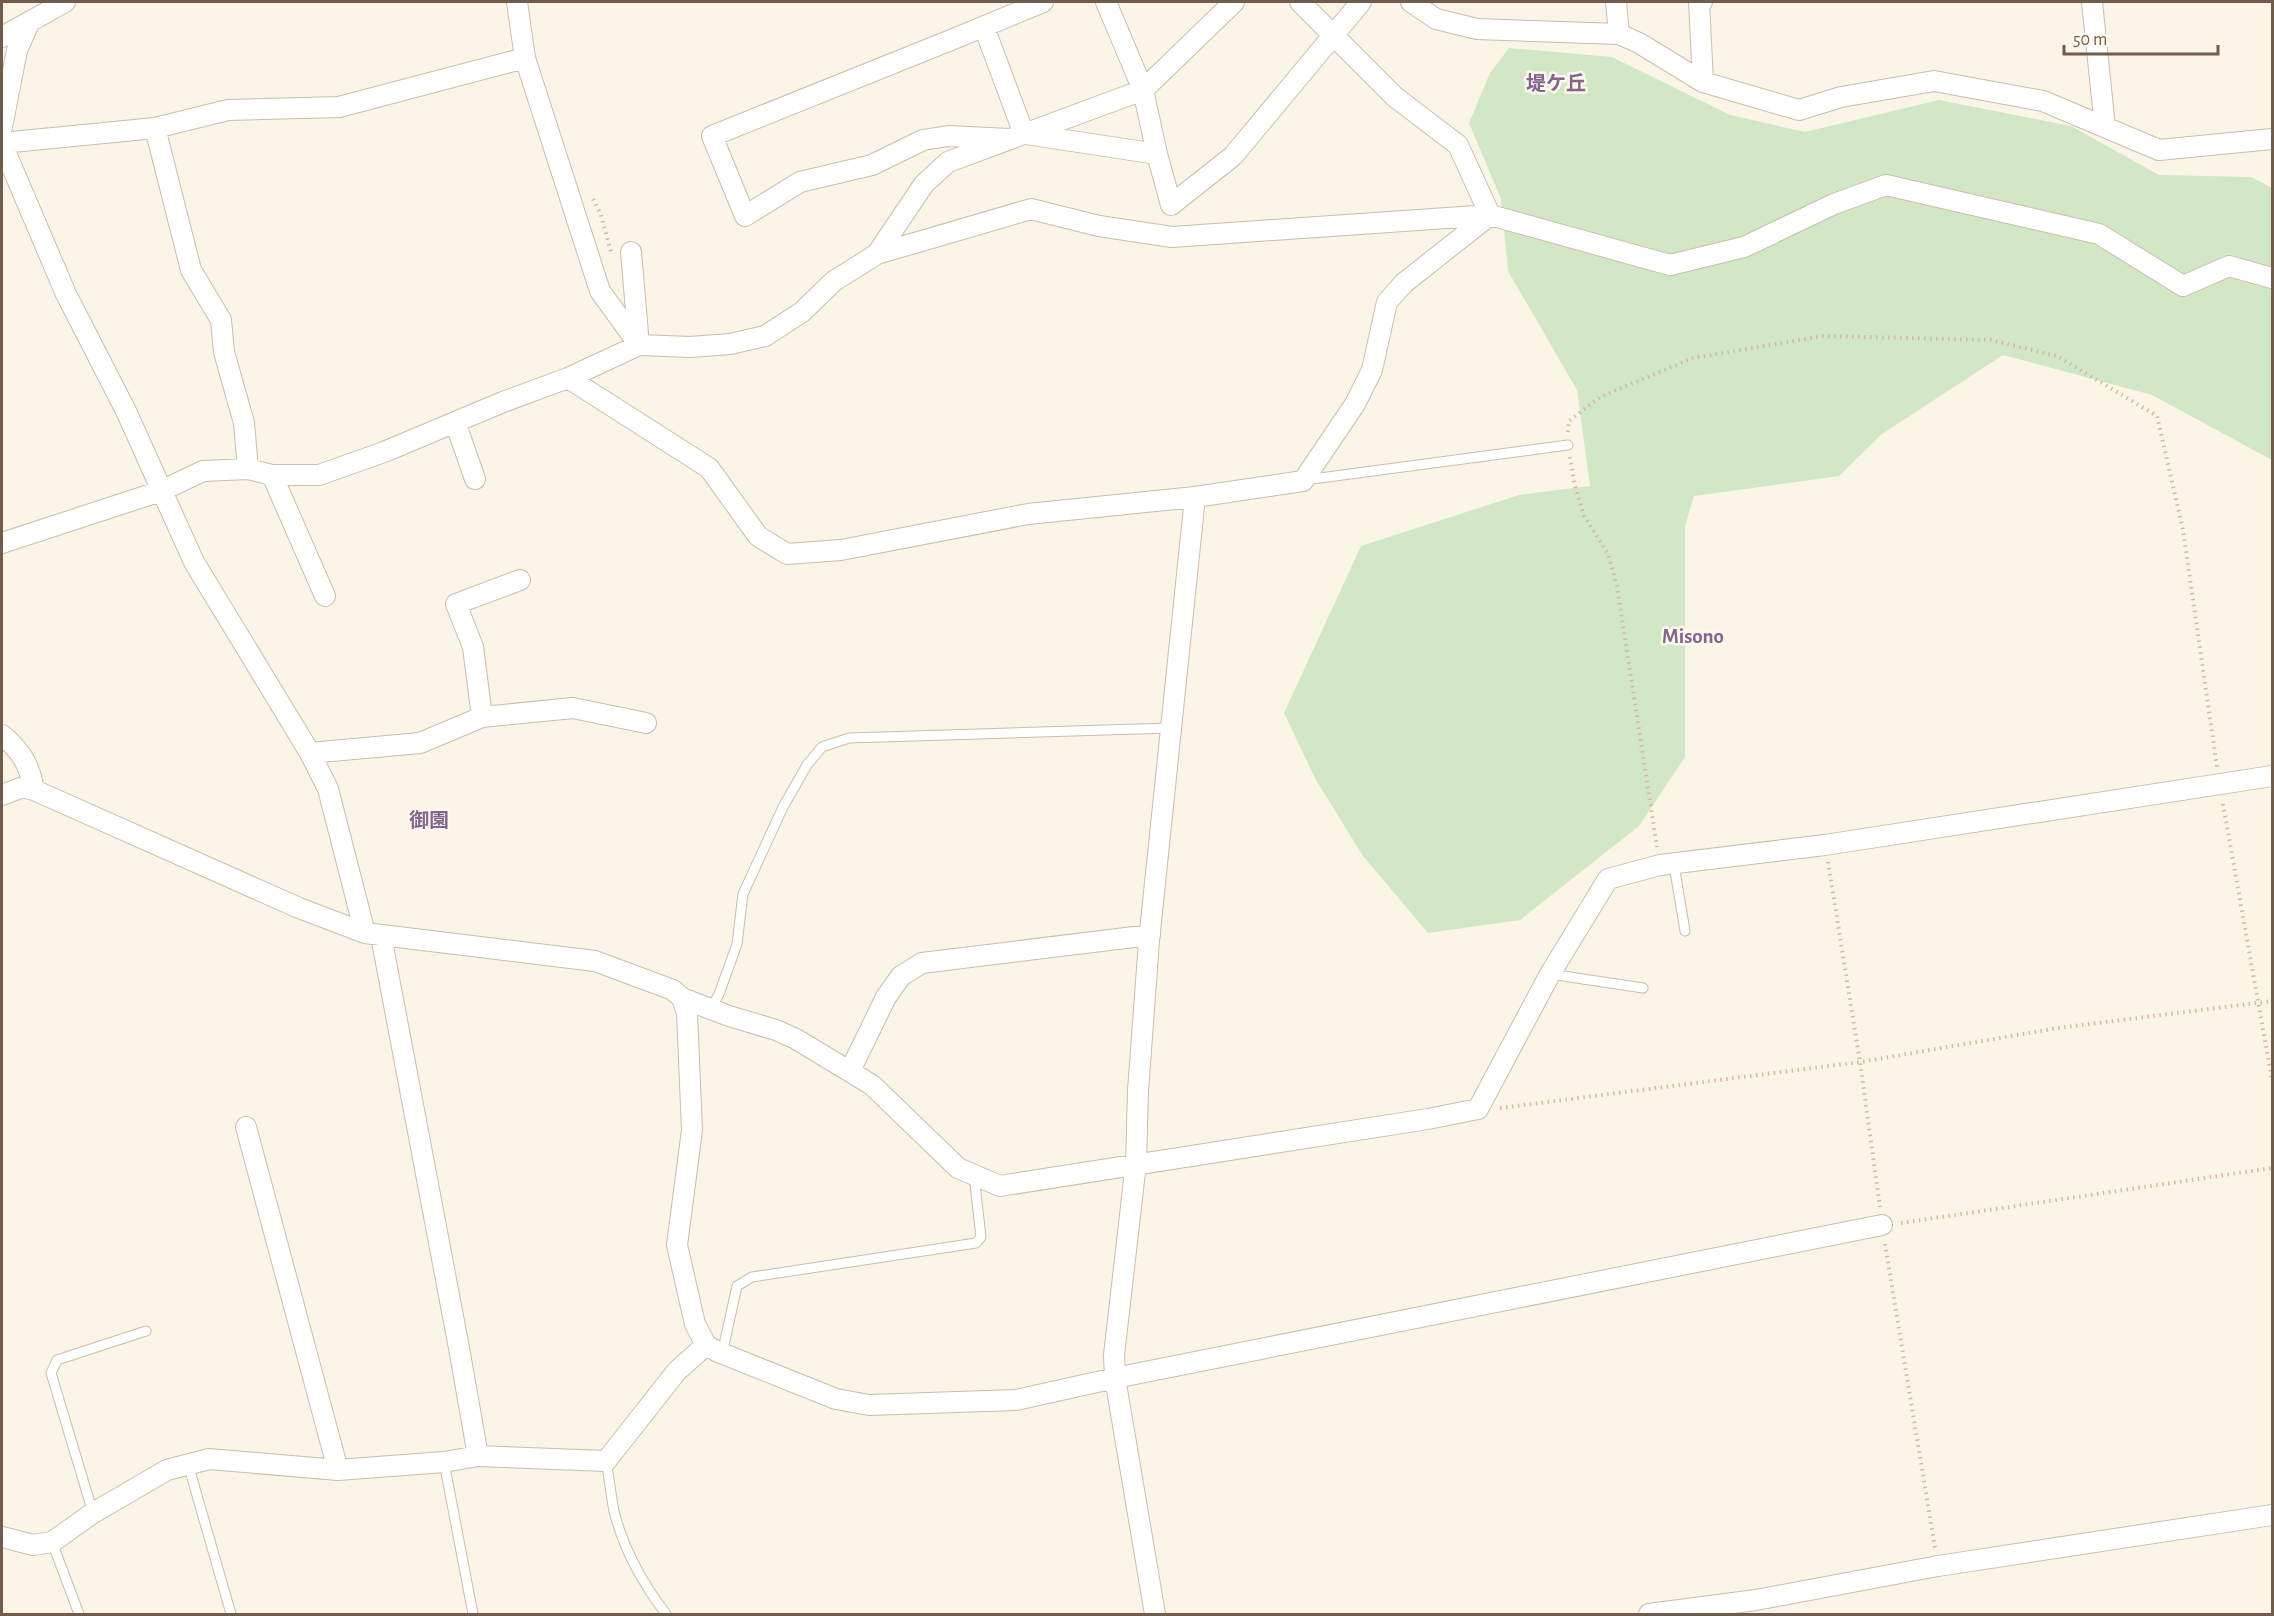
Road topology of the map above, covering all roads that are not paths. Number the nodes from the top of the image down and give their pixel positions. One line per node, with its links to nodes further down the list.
1 (65, 2): 12 (street)
2 (517, 2): 17 (street)
3 (1043, 2): 13 (street)
4 (1106, 2): 19 (street)
5 (1234, 2): 19 (street)
6 (1300, 2): 16 (street)
7 (1361, 2): 16 (street)
8 (1411, 2): 14 (street)
9 (1616, 2): 14 (street)
10 (1700, 2): 18 (street)
11 (2092, 2): 21 (street)
12 (39, 12): 15 (street); 20 (street)
13 (984, 27): 23 (street); 23 (street)
14 (1619, 34): 18 (street)
15 (2, 37)
16 (1334, 37): 27 (street); 28 (street)
17 (525, 58): 22 (street); 33 (street)
18 (1703, 82): 21 (street)
19 (1143, 90): 23 (street); 26 (street)
20 (2, 127)
21 (2105, 127): 24 (street)
22 (155, 128): 25 (street); 37 (street)
23 (1016, 136): 26 (street); 31 (street)
24 (2272, 139)
25 (2, 144): 41 (street)
26 (1157, 154): 27 (street)
27 (1170, 205): 29 (street)
28 (1490, 215): 29 (street); 32 (street); 40 (street)
29 (1172, 237): 31 (street)
30 (631, 252): 33 (street)
31 (877, 255): 33 (street)
32 (2272, 278)
33 (639, 345): 34 (street)
34 (568, 378): 35 (street); 42 (street)
35 (455, 422): 38 (street); 39 (street)
36 (1568, 445): 40 (lane)
37 (248, 469): 38 (street); 41 (street)
38 (272, 474): 45 (street)
39 (475, 479)
40 (1303, 481): 42 (street)
41 (160, 491): 43 (street); 50 (street)
42 (1195, 497): 48 (street)
43 (2, 543)
44 (520, 580): 46 (street)
45 (325, 596)
46 (482, 717): 47 (street); 50 (street)
47 (646, 723)
48 (1170, 728): 57 (street); 61 (lane)
49 (2, 735): 52 (street)
50 (310, 753): 56 (street)
51 (2272, 776): 54 (street)
52 (34, 790): 53 (street); 56 (street)
53 (2, 795)
54 (1667, 865): 55 (lane); 58 (street)
55 (1685, 931)
56 (373, 934): 60 (street); 70 (street)
57 (1150, 935): 62 (street); 64 (street)
58 (1550, 974): 59 (lane); 64 (street)
59 (1643, 988)
60 (682, 998): 61 (street); 68 (street)
61 (711, 1009): 62 (street)
62 (850, 1071): 65 (street)
63 (246, 1127): 74 (street)
64 (1136, 1163): 65 (street); 69 (street)
65 (974, 1175): 68 (lane)
66 (1882, 1225): 69 (street)
67 (146, 1331): 75 (lane)
68 (714, 1349): 69 (street); 71 (street)
69 (1115, 1378): 83 (street)
70 (478, 1456): 71 (street); 72 (street)
71 (606, 1461): 82 (lane)
72 (444, 1462): 74 (street); 81 (lane)
73 (188, 1464): 74 (street); 75 (street); 80 (lane)
74 (338, 1470)
75 (93, 1513): 78 (street)
76 (2272, 1515): 84 (street)
77 (2, 1537): 78 (street)
78 (52, 1542): 79 (lane)
79 (79, 1614)
80 (231, 1614)
81 (473, 1614)
82 (666, 1614)
83 (1155, 1614)
84 (1649, 1614)

